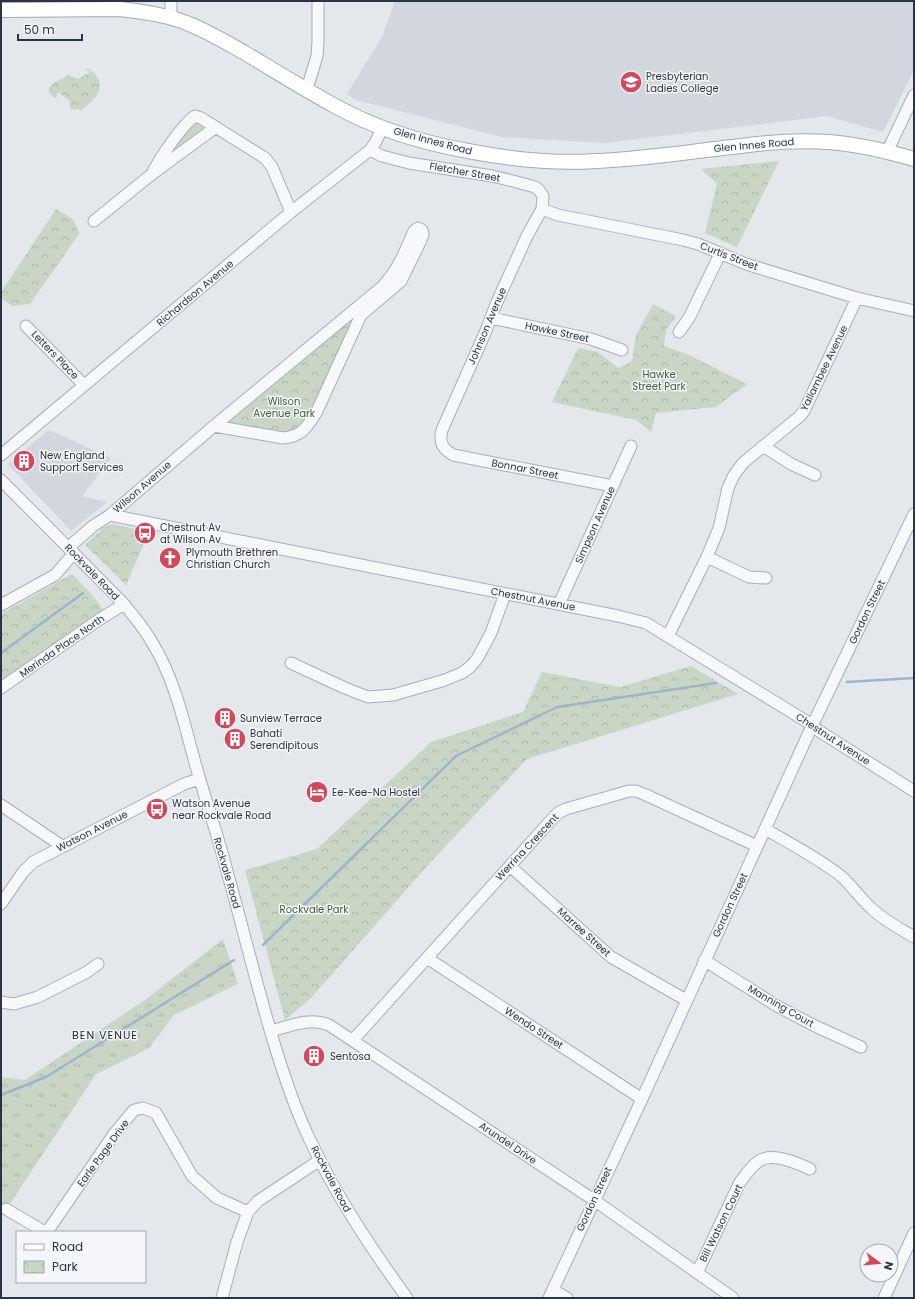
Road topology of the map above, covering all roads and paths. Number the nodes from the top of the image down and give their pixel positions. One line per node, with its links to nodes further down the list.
1 (171, 1): 4 (street)
2 (318, 1): 5 (street)
3 (1, 10): 4 (main road, Glen Innes Road)
4 (171, 18): 5 (main road, Glen Innes Road)
5 (307, 90): 8 (main road, Glen Innes Road)
6 (914, 95): 10 (street)
7 (216, 127): 12 (street); 12 (street); 14 (street)
8 (383, 127): 9 (street, Richardson Avenue); 10 (main road, Glen Innes Road)
9 (370, 150): 13 (street, Fletcher Street); 14 (street, Richardson Avenue)
10 (887, 152): 11 (main road, Glen Innes Road)
11 (914, 159)
12 (152, 174): 15 (street)
13 (542, 209): 16 (street, Curtis Street); 21 (street, Johnson Avenue)
14 (291, 212): 25 (street, Richardson Avenue)
15 (94, 221)
16 (720, 254): 18 (street, Curtis Street); 23 (street)
17 (406, 260): 20 (street, Wilson Avenue)
18 (857, 298): 19 (street, Curtis Street); 29 (street, Yallambee Avenue)
19 (914, 311)
20 (358, 312): 26 (street, Wilson Avenue); 26 (street, Wilson Avenue)
21 (491, 318): 24 (street, Hawke Street); 27 (street, Johnson Avenue)
22 (26, 326): 25 (street, Letters Place)
23 (679, 332)
24 (622, 350)
25 (84, 385): 30 (street, Richardson Avenue)
26 (214, 426): 35 (street, Wilson Avenue)
27 (441, 445): 33 (street, Bonnar Street)
28 (631, 446): 33 (street, Simpson Avenue)
29 (763, 446): 31 (street); 37 (street, Yallambee Avenue)
30 (1, 455)
31 (815, 475)
32 (1, 480): 36 (street, Rockvale Road)
33 (612, 486): 41 (street, Simpson Avenue)
34 (914, 514): 46 (street, Gordon Street)
35 (110, 515): 36 (street, Wilson Avenue); 39 (street, Chestnut Avenue)
36 (72, 550): 40 (street, Rockvale Road); 42 (street, Wilson Avenue)
37 (707, 557): 38 (street); 43 (street, Yallambee Avenue)
38 (766, 578)
39 (505, 594): 41 (street, Chestnut Avenue); 44 (street)
40 (124, 604): 45 (street, Merinda Place North); 47 (street, Rockvale Road)
41 (559, 604): 43 (street, Chestnut Avenue)
42 (1, 606)
43 (668, 636): 46 (street, Chestnut Avenue)
44 (291, 663)
45 (1, 688)
46 (812, 726): 48 (street, Chestnut Avenue); 50 (street, Gordon Street)
47 (199, 779): 51 (street, Watson Avenue); 61 (street, Rockvale Road)
48 (914, 791)
49 (1, 804): 51 (street)
50 (765, 829): 52 (street, Gordon Street); 55 (street)
51 (62, 846): 54 (street, Watson Avenue)
52 (757, 846): 53 (street, Werrina Crescent); 57 (street, Gordon Street)
53 (510, 866): 56 (street, Werrina Crescent); 59 (street, Marree Street)
54 (1, 904)
55 (914, 937)
56 (427, 958): 62 (street, Werrina Crescent); 64 (street, Wendo Street)
57 (704, 960): 59 (street, Gordon Street); 63 (street, Manning Court)
58 (98, 964): 60 (street)
59 (686, 1000): 64 (street, Gordon Street)
60 (1, 1002)
61 (271, 1031): 62 (street, Arundel Drive); 65 (street, Rockvale Road)
62 (353, 1040): 67 (street, Arundel Drive)
63 (860, 1047)
64 (642, 1099): 67 (street, Gordon Street)
65 (320, 1160): 69 (street); 76 (street, Rockvale Road)
66 (810, 1169): 73 (street, Bill Watson Court)
67 (594, 1200): 73 (street, Arundel Drive); 74 (street, Gordon Street)
68 (6, 1209): 70 (street, Earle Page Drive)
69 (248, 1212): 71 (street, Earle Page Drive); 75 (street)
70 (44, 1231)
71 (47, 1231)
72 (914, 1233): 79 (street)
73 (697, 1273): 78 (street, Arundel Drive)
74 (551, 1294): 77 (street)
75 (222, 1298)
76 (407, 1298)
77 (567, 1298)
78 (733, 1298)
79 (884, 1298)

